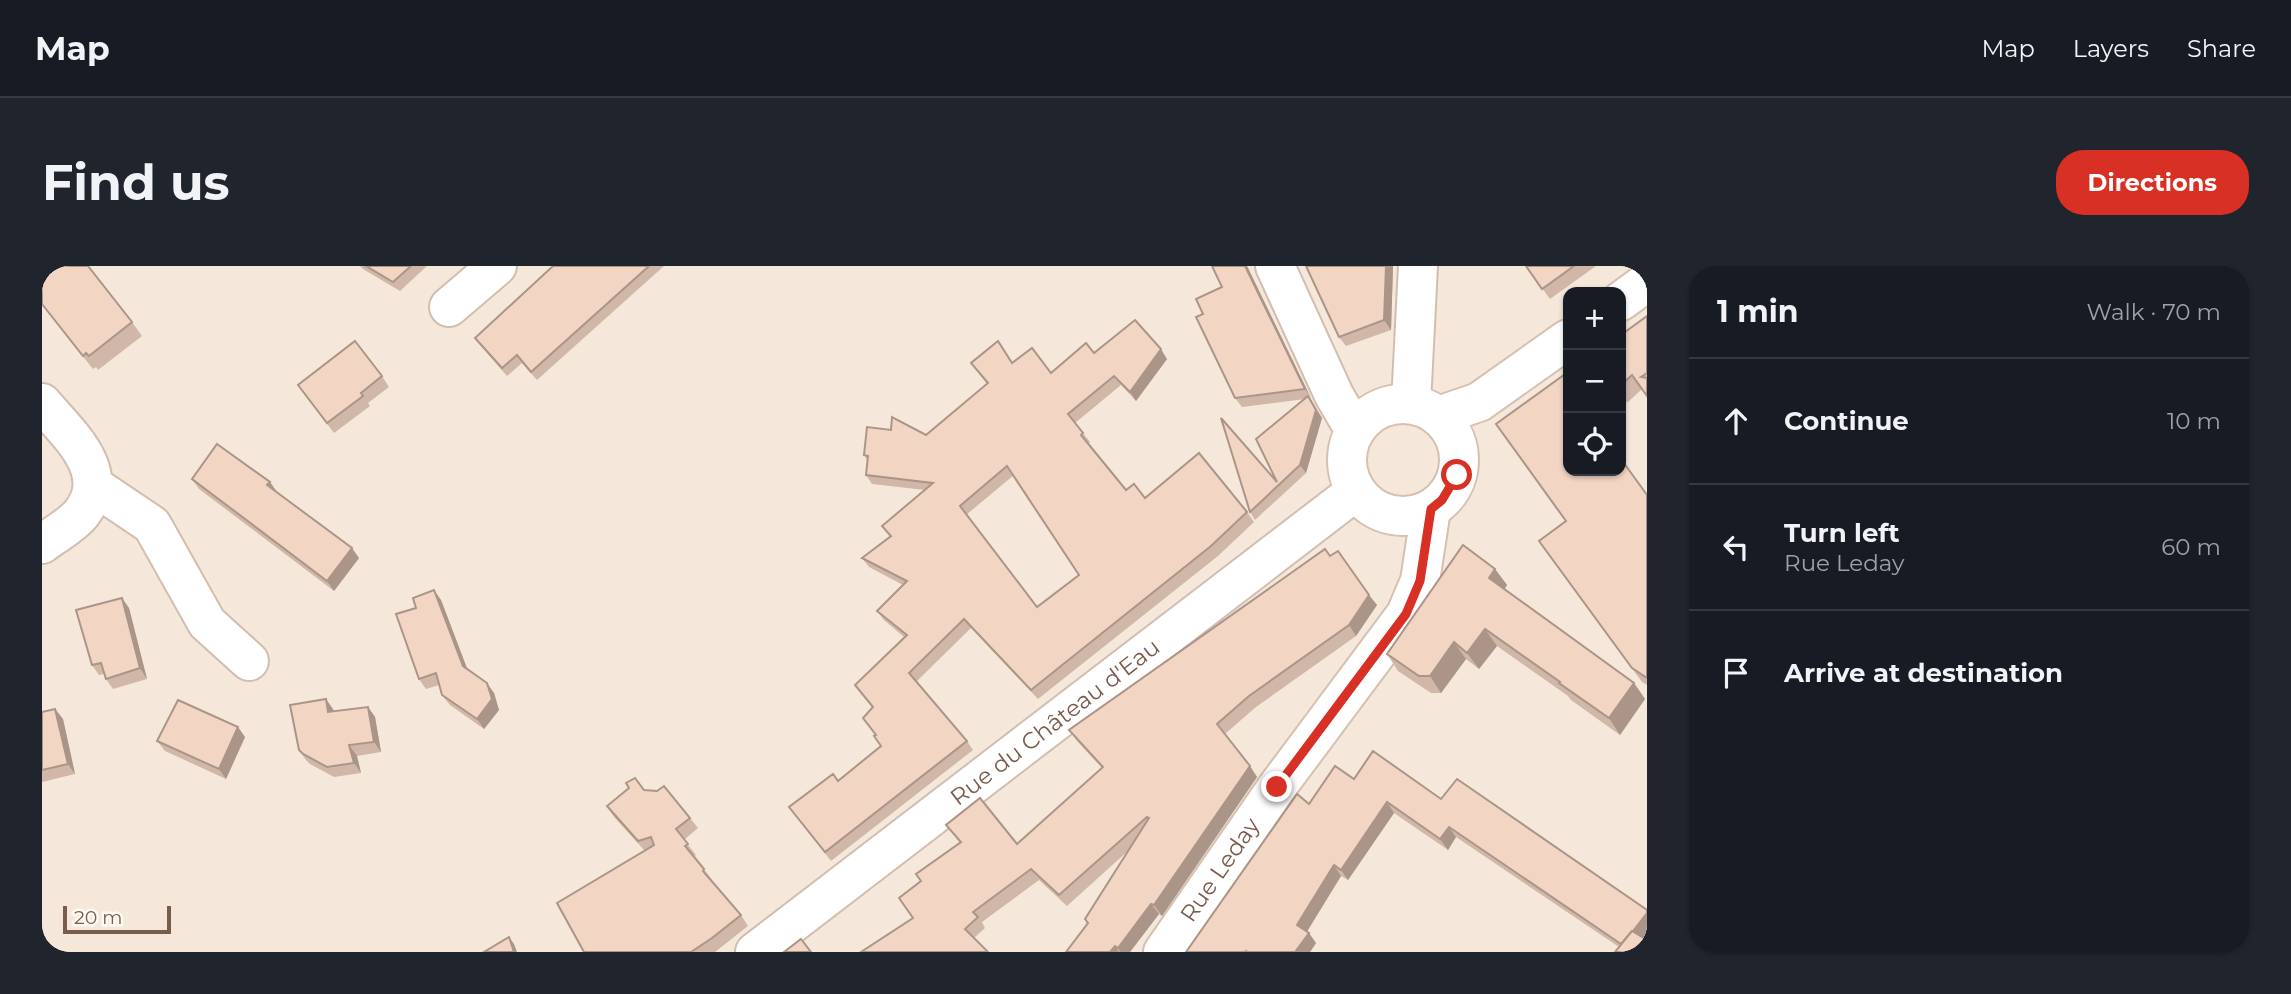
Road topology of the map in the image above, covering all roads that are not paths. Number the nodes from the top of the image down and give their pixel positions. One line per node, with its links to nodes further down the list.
1 (497, 266): 6 (street)
2 (1275, 266): 10 (street)
3 (1418, 266): 9 (street)
4 (1647, 282): 5 (street)
5 (1626, 297)
6 (449, 307)
7 (1563, 343): 9 (street)
8 (42, 403): 11 (street)
9 (1434, 418): 10 (street); 13 (street)
10 (1357, 428): 12 (street)
11 (94, 485): 14 (street); 15 (street)
12 (1356, 491): 13 (street); 16 (street, Rue du Château d'Eau)
13 (1413, 512): 17 (street, Rue Leday)
14 (42, 544)
15 (249, 661)
16 (755, 952)
17 (1163, 952)

